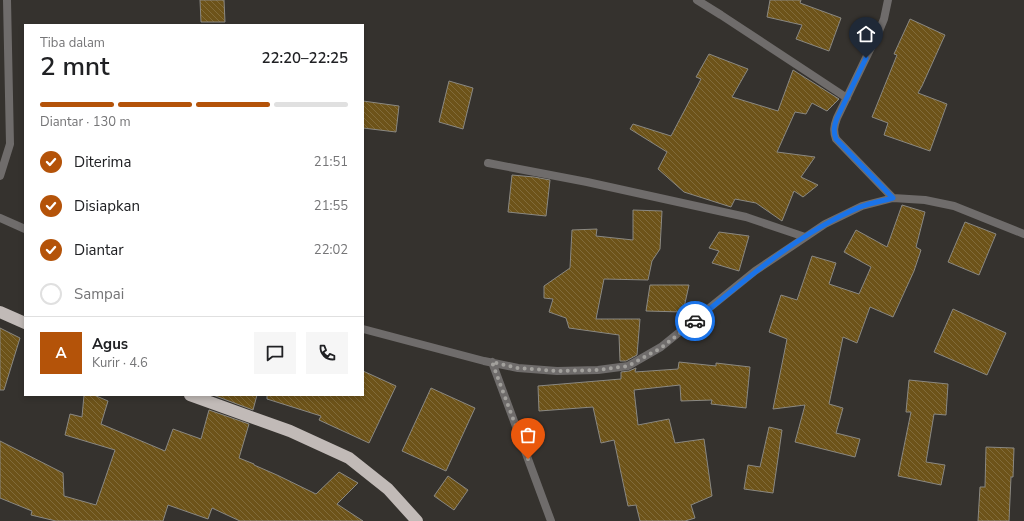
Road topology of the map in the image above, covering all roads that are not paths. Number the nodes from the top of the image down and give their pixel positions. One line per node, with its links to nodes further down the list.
1 (7, 0): 6 (street)
2 (697, 0): 4 (street)
3 (888, 0): 4 (street)
4 (847, 98): 7 (street)
5 (488, 163): 11 (street)
6 (0, 176)
7 (893, 198): 10 (street); 11 (street)
8 (0, 218): 9 (street)
9 (24, 229)
10 (1024, 234)
11 (805, 237): 15 (street)
12 (0, 312): 13 (highway)
13 (24, 323)
14 (364, 328): 15 (street)
15 (492, 362): 18 (street)
16 (193, 396): 17 (highway)
17 (417, 521)
18 (551, 521)

